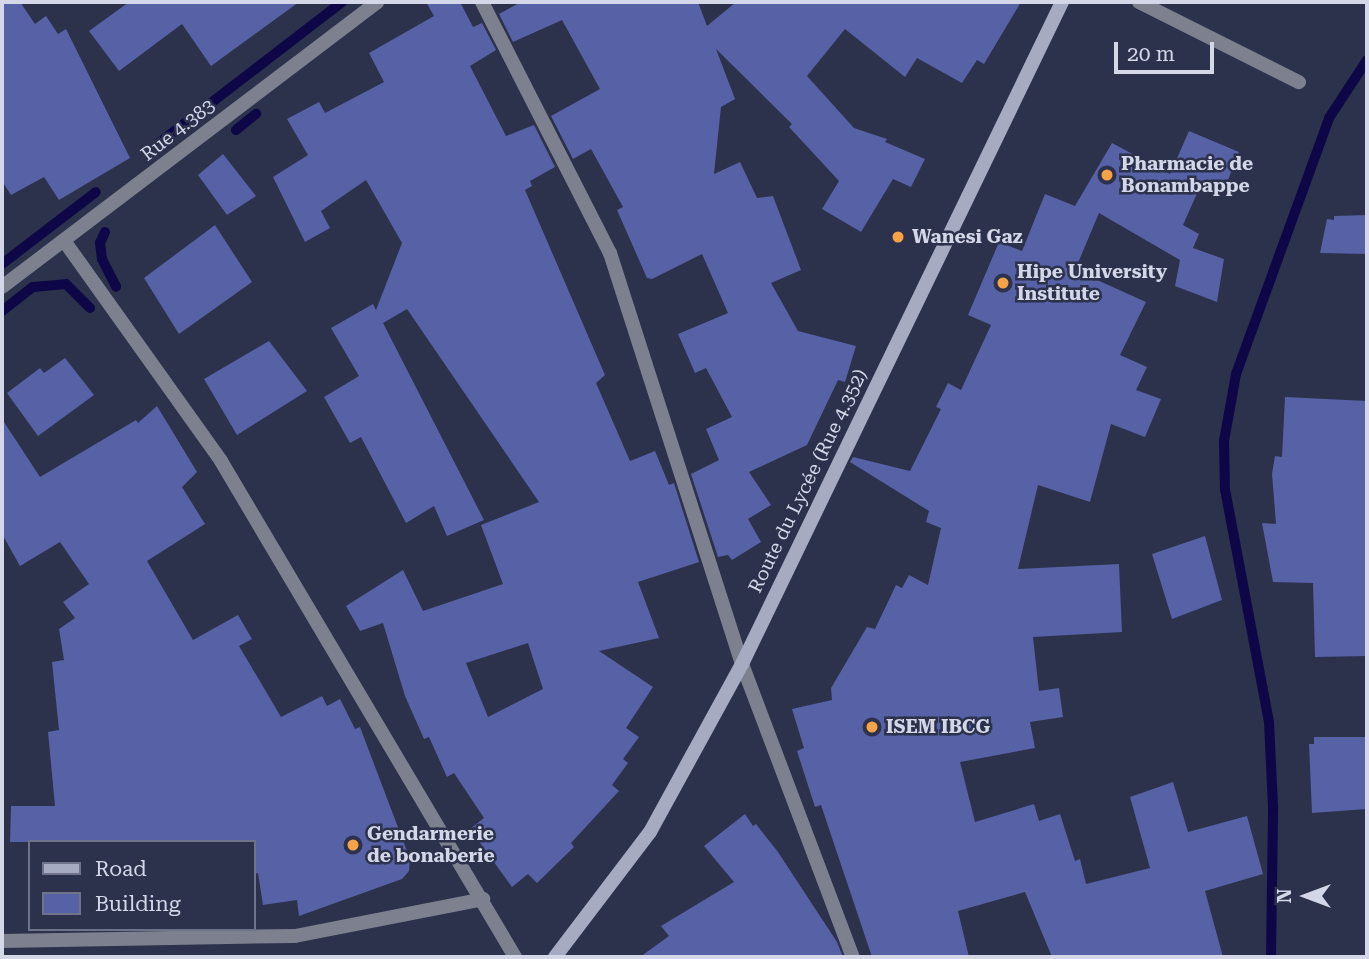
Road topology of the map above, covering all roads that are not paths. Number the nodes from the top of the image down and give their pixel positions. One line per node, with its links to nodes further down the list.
1 (377, 2): 6 (street, Rue 4.383)
2 (482, 2): 8 (street)
3 (1062, 2): 8 (main road, Route du Lycée (Rue 4.352))
4 (1139, 2): 5 (street)
5 (1299, 82)
6 (65, 242): 7 (street, Rue 4.383); 9 (street)
7 (2, 287)
8 (741, 664): 12 (main road, Route du Lycée (Rue 4.352)); 13 (street)
9 (483, 900): 10 (street); 11 (street)
10 (2, 941)
11 (515, 957)
12 (555, 957)
13 (853, 957)

